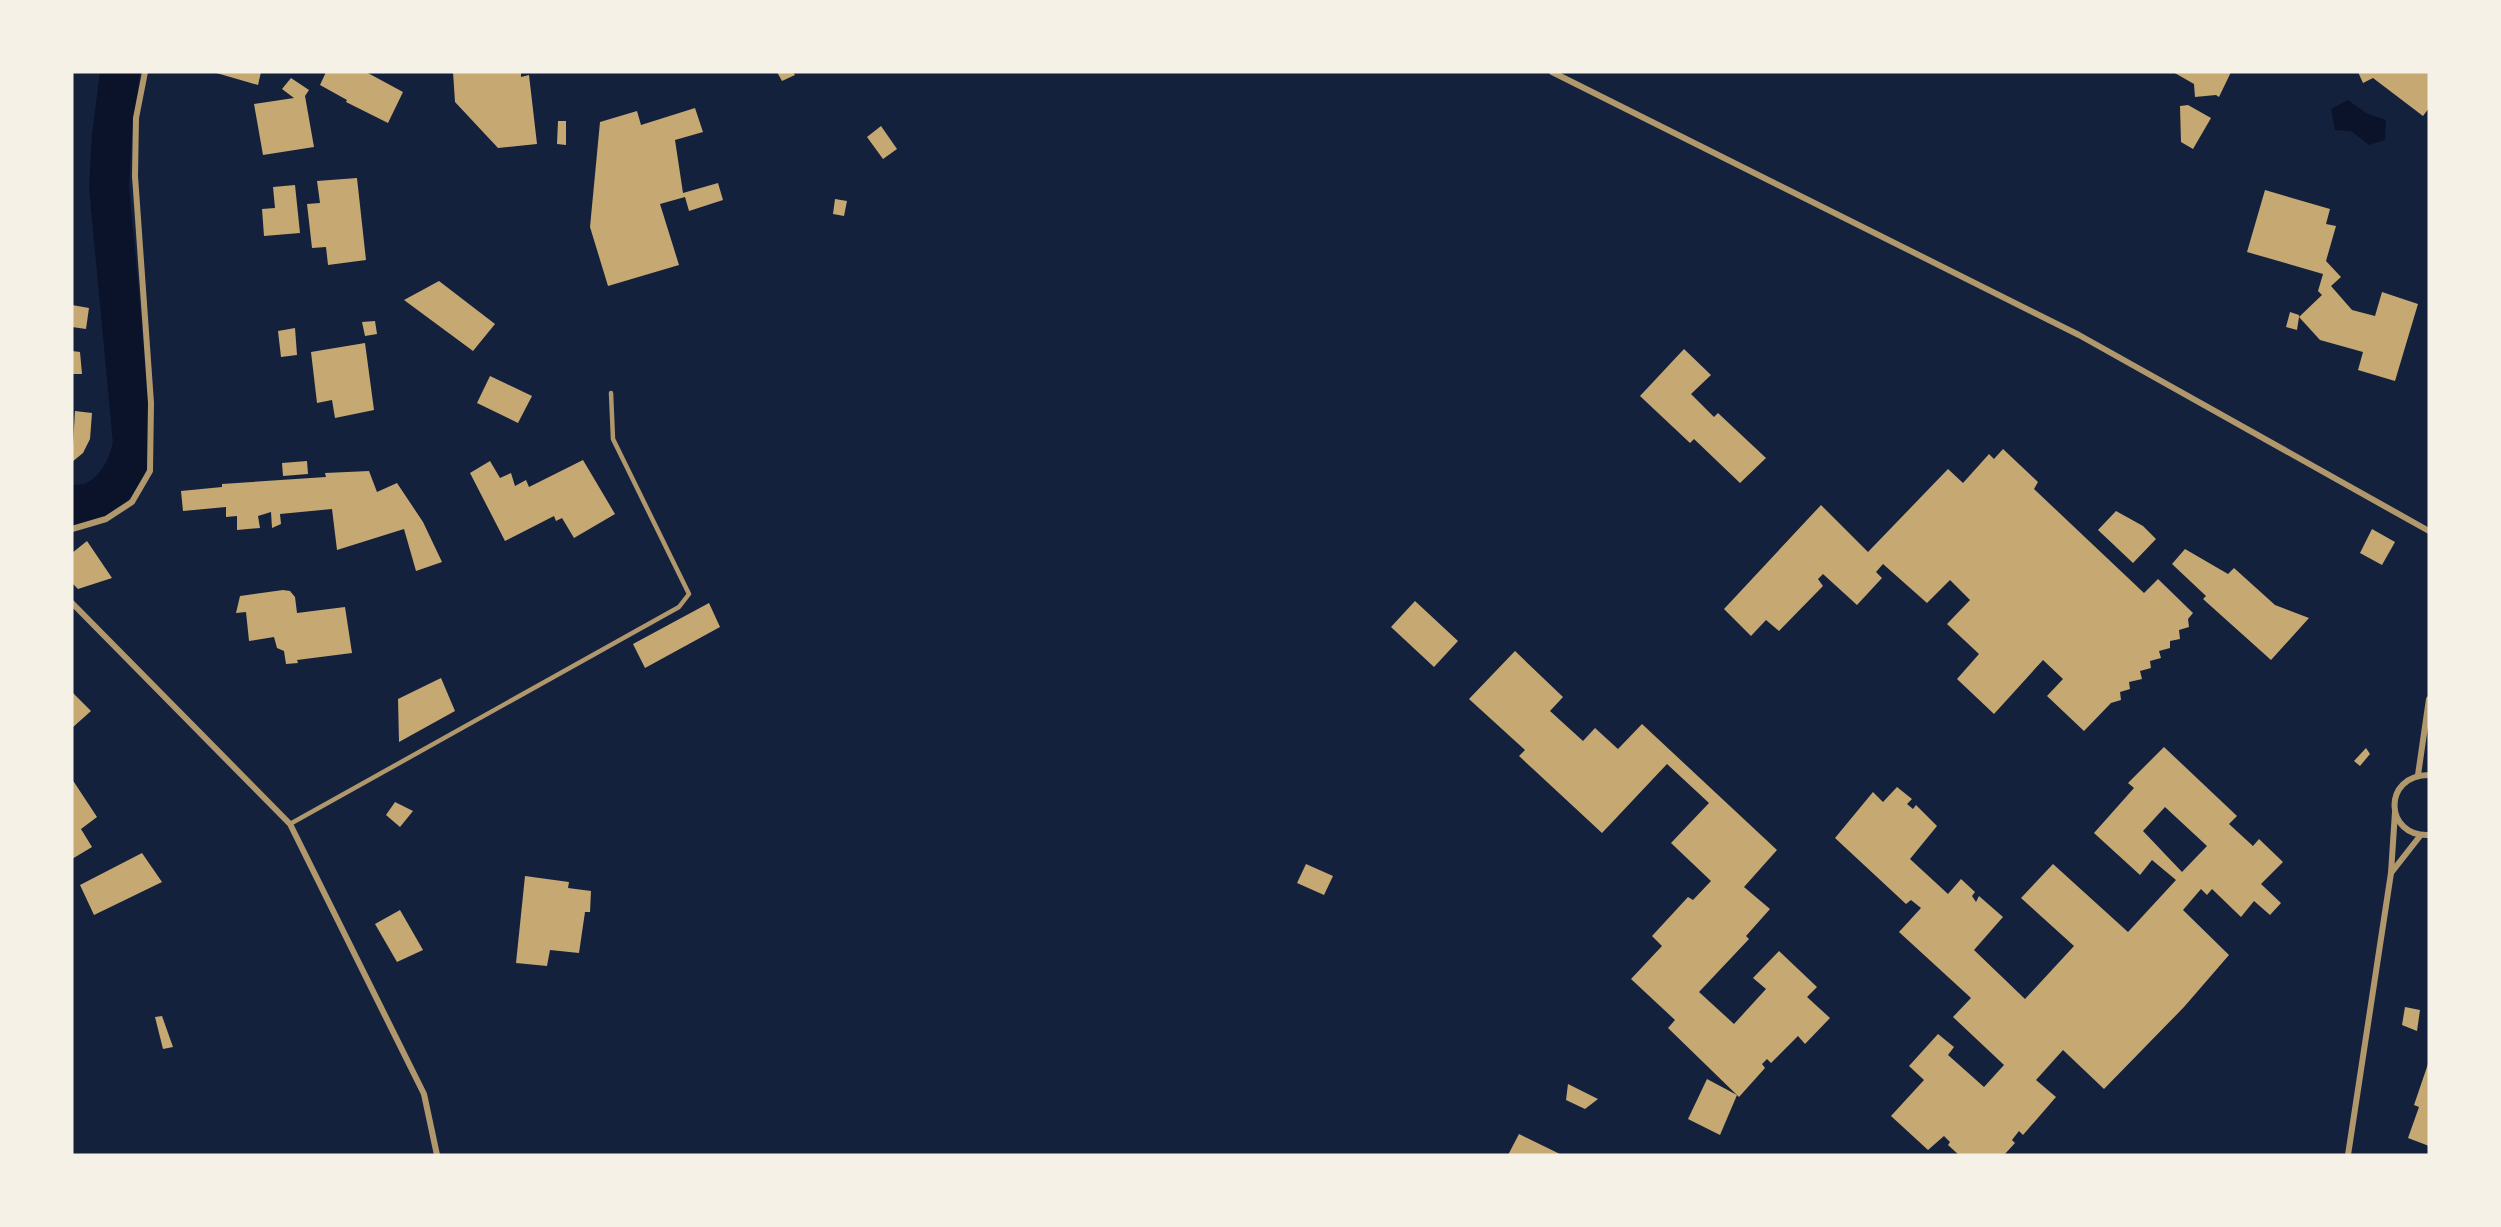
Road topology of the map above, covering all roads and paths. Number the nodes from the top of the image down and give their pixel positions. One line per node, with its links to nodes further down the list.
1 (145, 72): 4 (street)
2 (1552, 72): 5 (street)
3 (611, 393): 11 (lane)
4 (72, 529)
5 (2429, 531)
6 (72, 603): 11 (street)
7 (2429, 699): 8 (street)
8 (2418, 775): 9 (street); 10 (street)
9 (2429, 775)
10 (2395, 812): 13 (street); 14 (street)
11 (290, 824): 15 (street)
12 (2429, 835): 13 (street)
13 (2420, 836): 14 (street)
14 (2391, 873): 16 (street)
15 (438, 1155)
16 (2348, 1155)

